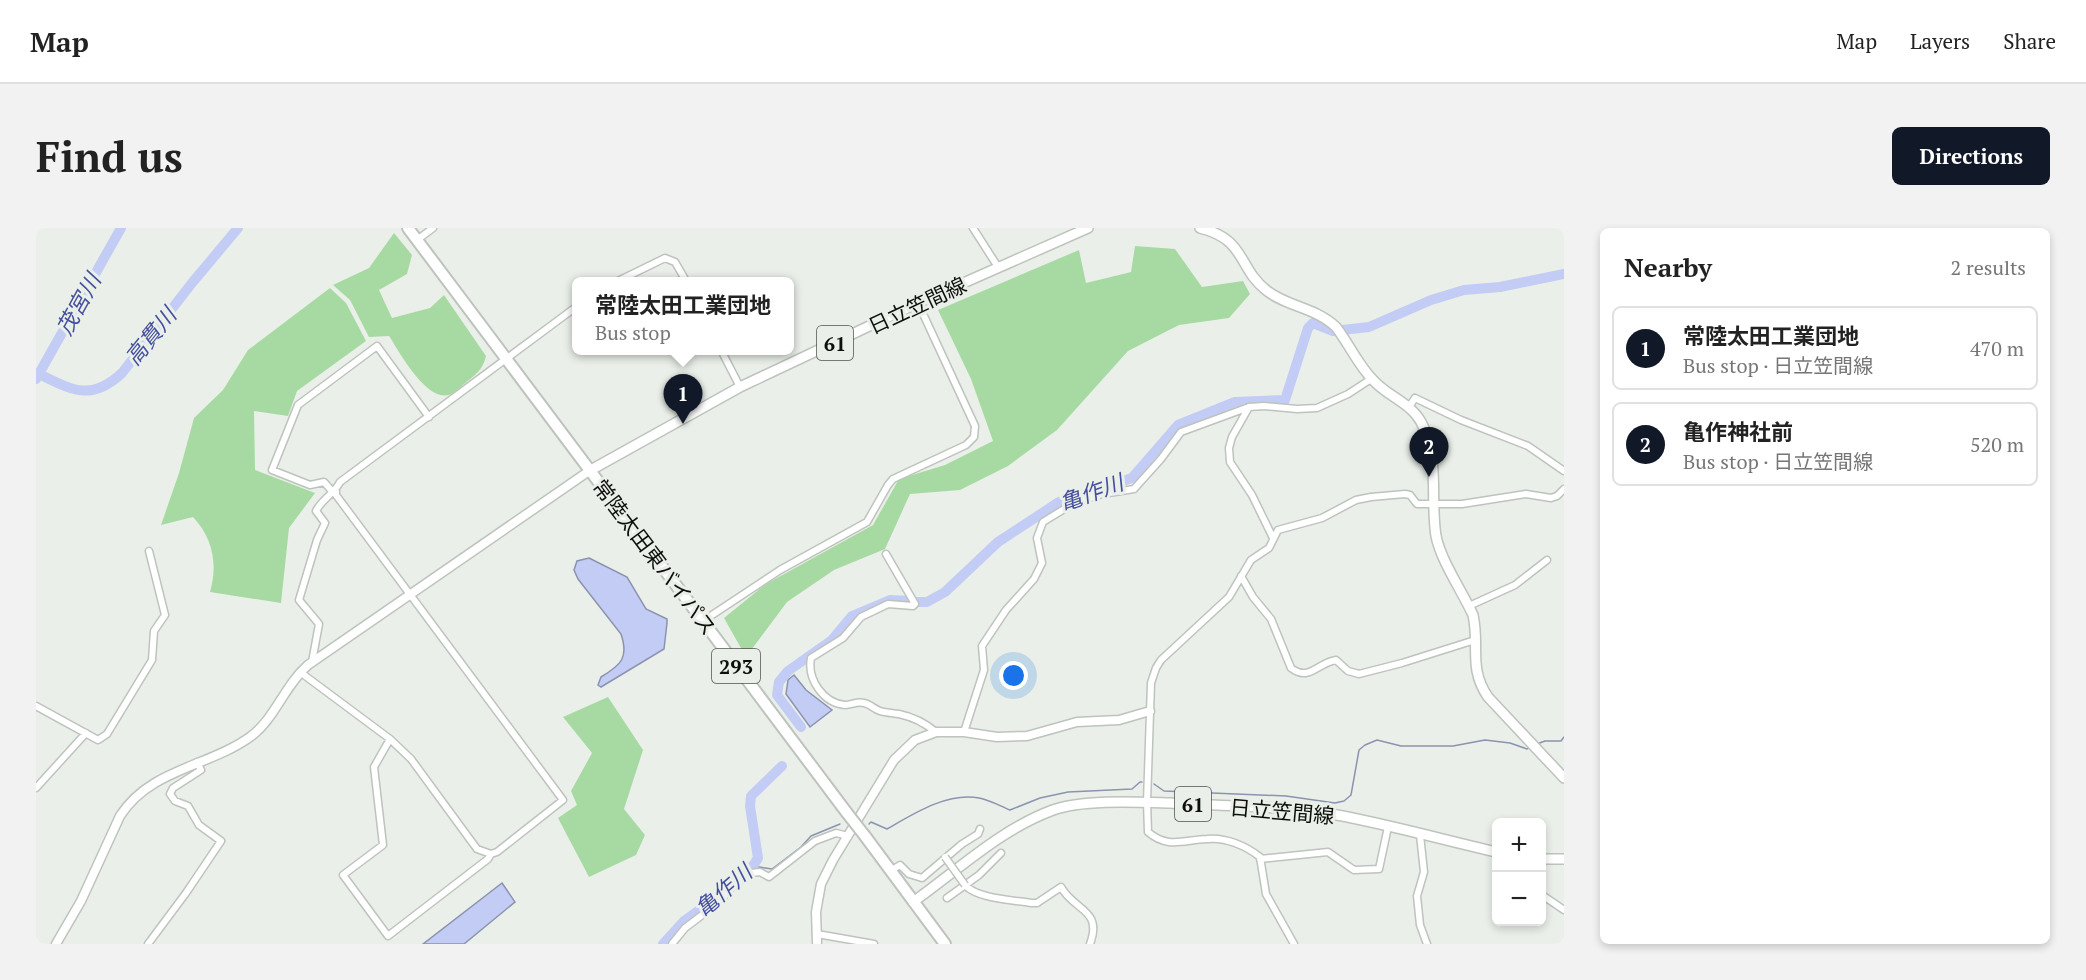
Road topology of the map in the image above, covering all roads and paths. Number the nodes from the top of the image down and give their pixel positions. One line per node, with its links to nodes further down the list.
1 (408, 228): 6 (highway, 常陸太田東バイパス / 293)
2 (433, 228): 6 (street)
3 (973, 228): 7 (street)
4 (1088, 228): 7 (main road, 日立笠間線 / 61)
5 (1200, 228): 14 (main road)
6 (417, 240): 13 (highway, 常陸太田東バイパス / 293)
7 (998, 267): 10 (main road, 日立笠間線 / 61)
8 (628, 277): 9 (street)
9 (683, 277)
10 (918, 303): 15 (main road, 日立笠間線 / 61); 31 (street)
11 (572, 310): 13 (street)
12 (723, 355): 15 (street)
13 (506, 360): 18 (street); 19 (highway, 常陸太田東バイパス / 293)
14 (1371, 379): 16 (street); 17 (main road)
15 (740, 387): 19 (main road, 日立笠間線 / 61)
16 (1249, 407): 24 (street); 38 (street)
17 (1409, 407): 20 (street); 23 (main road)
18 (429, 417): 22 (street); 22 (street)
19 (589, 471): 29 (street); 31 (highway, 常陸太田東バイパス / 293)
20 (1564, 471)
21 (1564, 489): 23 (street)
22 (336, 491): 29 (street); 33 (street)
23 (1434, 503): 24 (street); 30 (main road)
24 (1273, 538): 28 (street)
25 (149, 551): 39 (street)
26 (886, 554): 37 (street)
27 (1547, 560): 30 (street)
28 (1241, 576): 32 (street); 36 (street)
29 (410, 594): 33 (street); 51 (street)
30 (1469, 606): 32 (main road)
31 (703, 621): 56 (highway, 常陸太田東バイパス / 293, bridge)
32 (1475, 640): 42 (main road)
33 (312, 662): 34 (street)
34 (300, 672): 40 (street); 41 (street)
35 (36, 706): 39 (street)
36 (1150, 711): 38 (street); 44 (street)
37 (936, 732): 38 (street); 48 (street)
38 (964, 732)
39 (86, 733): 43 (street)
40 (390, 739): 51 (street); 51 (street)
41 (197, 762): 63 (street); 64 (street)
42 (1564, 778)
43 (36, 788)
44 (1147, 802): 45 (main road, 日立笠間線 / 61); 53 (street); 60 (main road, 日立笠間線 / 61)
45 (1388, 827): 47 (main road, 日立笠間線 / 61); 53 (street)
46 (980, 829): 52 (street)
47 (1420, 835): 49 (main road, 日立笠間線 / 61); 70 (street)
48 (848, 837): 62 (street); 65 (street)
49 (1492, 851)
50 (1001, 853): 57 (street)
51 (491, 854)
52 (945, 857): 56 (street); 57 (street, bridge)
53 (1260, 859): 69 (street)
54 (1546, 859): 55 (main road)
55 (1564, 859)
56 (890, 871): 60 (highway, 常陸太田東バイパス / 293)
57 (965, 885): 58 (street); 68 (street)
58 (947, 898)
59 (1546, 899): 61 (street)
60 (913, 902): 67 (highway, 常陸太田東バイパス / 293)
61 (1564, 910)
62 (817, 940): 66 (street)
63 (56, 944)
64 (148, 944)
65 (672, 944)
66 (873, 944)
67 (945, 944)
68 (1090, 944)
69 (1294, 944)
70 (1427, 944)

